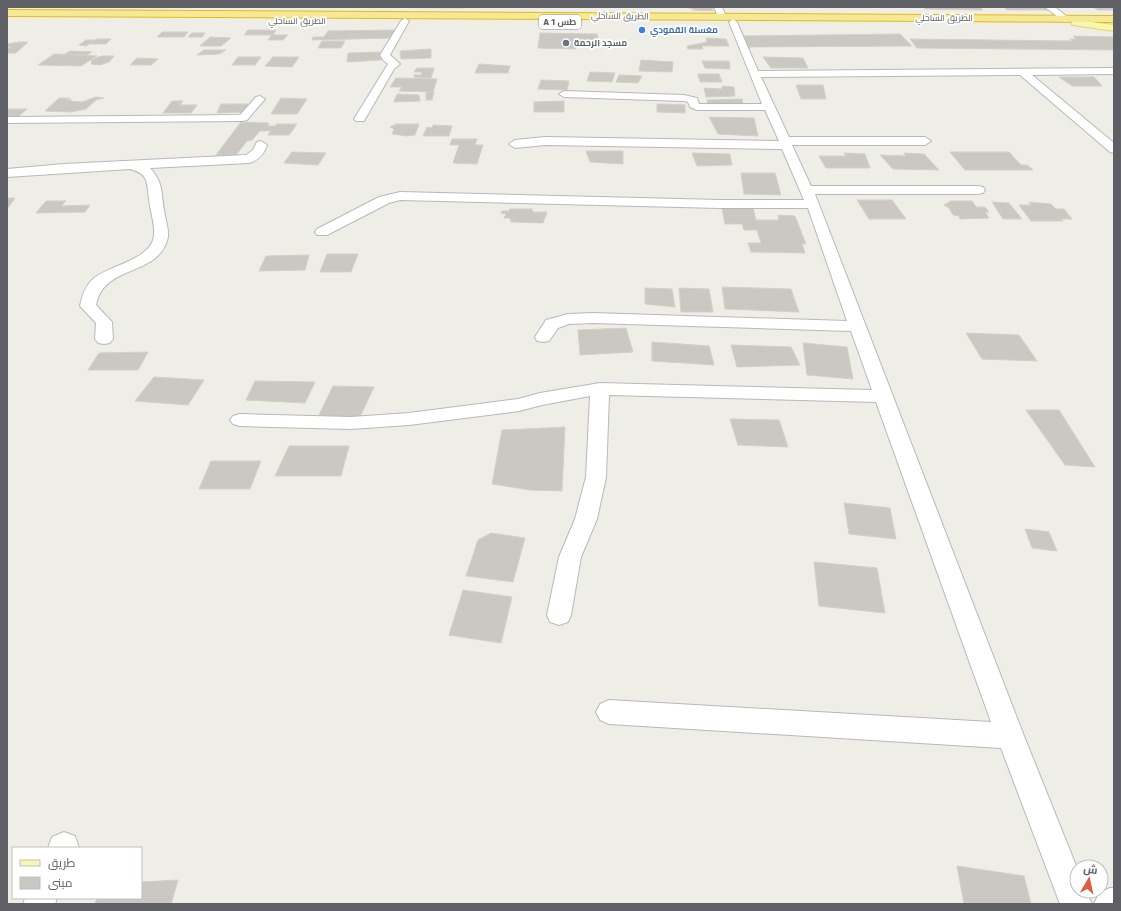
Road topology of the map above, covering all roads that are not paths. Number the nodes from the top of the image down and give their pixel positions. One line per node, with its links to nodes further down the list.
1 (718, 7): 8 (street)
2 (1049, 7): 5 (street)
3 (7, 13): 4 (highway, الطريق الساحلي / A 1 طس)
4 (511, 18): 8 (highway, الطريق الساحلي / A 1 طس); 9 (highway, الطريق الساحلي / A 1 طس)
5 (1066, 19): 6 (highway, الطريق الساحلي / A 1 طس); 8 (highway, الطريق الساحلي / A 1 طس)
6 (1114, 19)
7 (7, 20): 9 (highway, الطريق الساحلي / A 1 طس)
8 (728, 20): 10 (highway, الطريق الساحلي / A 1 طس); 15 (street)
9 (405, 21): 19 (street)
10 (1076, 23): 11 (highway, الطريق الساحلي / A 1 طس); 12 (main road)
11 (1114, 23)
12 (1114, 28)
13 (1114, 71): 14 (street)
14 (1023, 72): 15 (street); 25 (street)
15 (754, 74): 18 (street)
16 (564, 94): 18 (street)
17 (260, 99): 20 (street)
18 (769, 107): 22 (street)
19 (360, 119)
20 (7, 120)
21 (925, 141): 22 (street)
22 (786, 143): 23 (street); 29 (street)
23 (515, 144)
24 (261, 145): 26 (street)
25 (1114, 149)
26 (131, 165): 27 (street); 33 (street)
27 (7, 173)
28 (978, 190): 29 (street)
29 (810, 197): 30 (street); 31 (street)
30 (322, 232)
31 (857, 326): 32 (street); 35 (street)
32 (543, 337)
33 (104, 339)
34 (600, 389): 35 (street); 36 (street); 37 (street)
35 (883, 396): 39 (street)
36 (240, 420)
37 (559, 615)
38 (609, 712): 39 (street)
39 (1010, 736): 40 (street)
40 (1076, 904)
41 (1110, 904): 42 (street)
42 (1114, 904)

